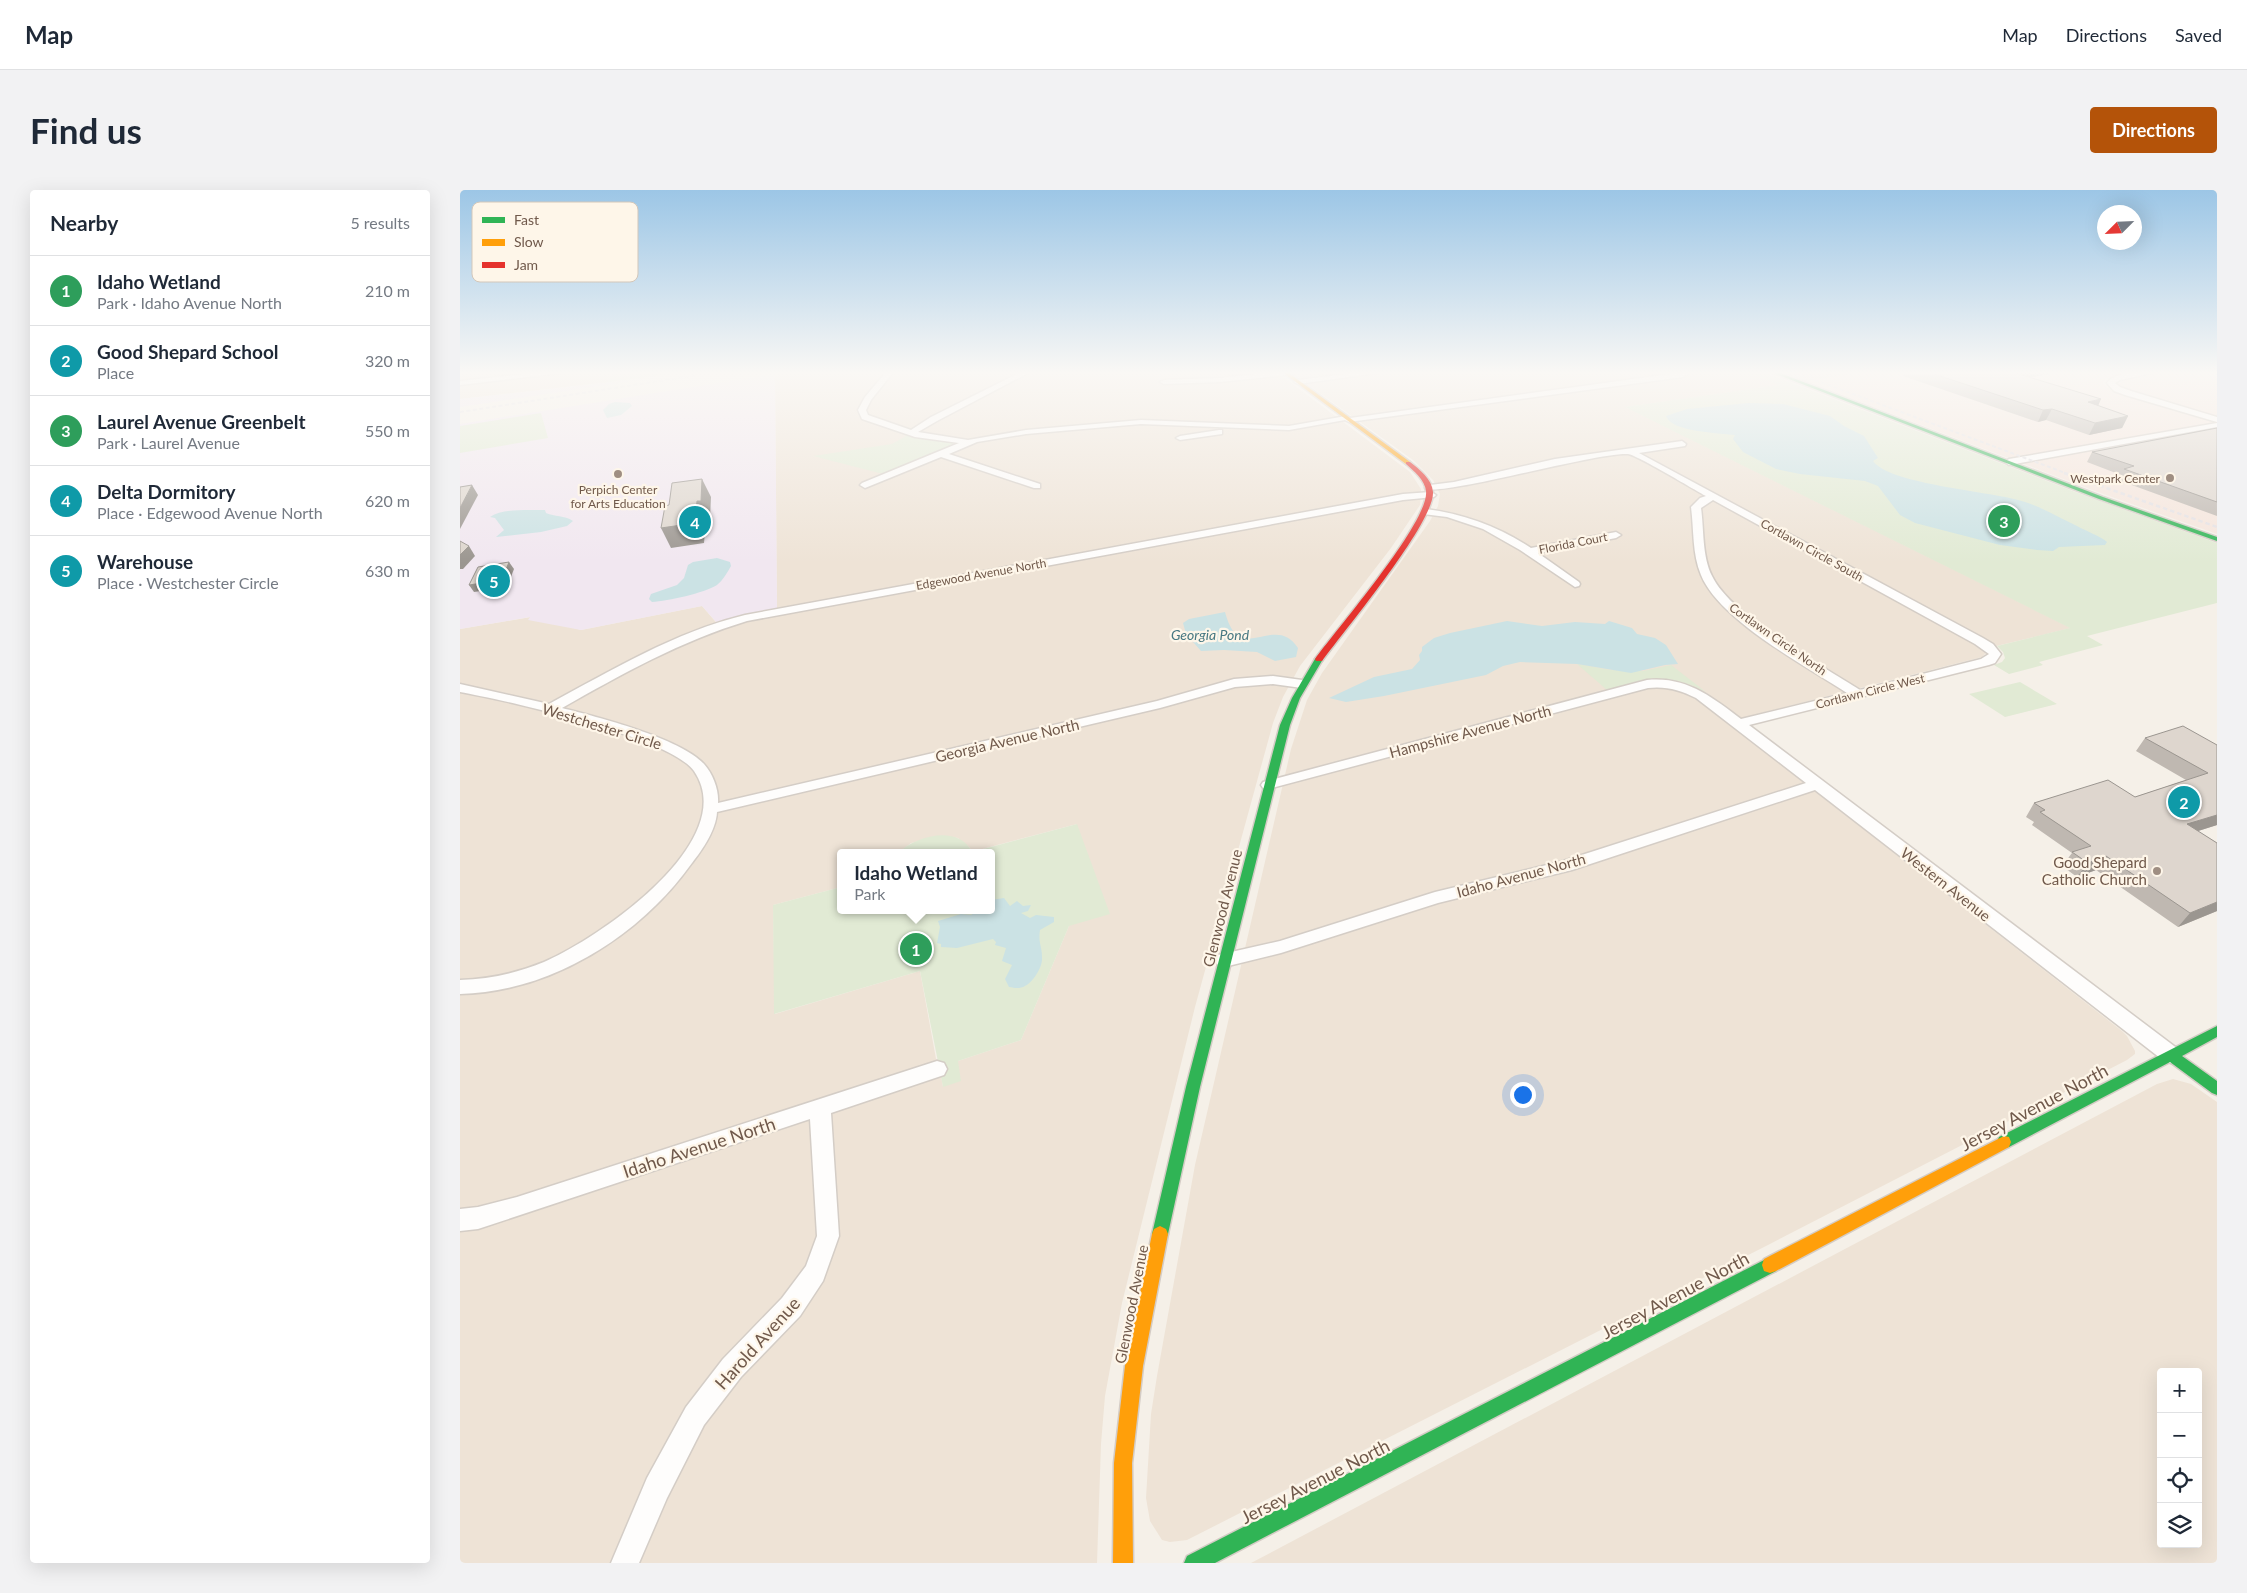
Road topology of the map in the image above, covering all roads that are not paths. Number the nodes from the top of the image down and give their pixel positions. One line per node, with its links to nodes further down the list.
1 (919, 435): 8 (street)
2 (1008, 435): 8 (street)
3 (1199, 435): 7 (street)
4 (1370, 435): 15 (street)
5 (1938, 435): 12 (street)
6 (2160, 435): 12 (street)
7 (1180, 438)
8 (967, 442): 11 (street)
9 (1682, 444): 10 (street, Edgewood Avenue North)
10 (1630, 451): 15 (street, Edgewood Avenue North); 16 (street, Cortlawn Circle South)
11 (940, 454): 13 (street); 14 (street)
12 (2009, 462): 19 (street)
13 (865, 485)
14 (1037, 486)
15 (1430, 491): 17 (street, Glenwood Avenue); 27 (street, Edgewood Avenue North)
16 (1714, 496): 22 (street, Cortlawn Circle South); 26 (street, Cortlawn Circle North)
17 (1426, 512): 20 (street); 23 (street, Glenwood Avenue)
18 (1616, 535): 20 (street, Florida Court)
19 (2217, 538)
20 (1530, 552): 21 (street)
21 (1575, 584)
22 (1993, 651): 26 (street, Cortlawn Circle West)
23 (1302, 684): 29 (street, Glenwood Avenue); 31 (street, Georgia Avenue North)
24 (1672, 684): 28 (street, Western Avenue); 29 (street, Hampshire Avenue North)
25 (460, 688): 27 (street, Westchester Circle)
26 (1858, 694): 28 (street, Cortlawn Circle West)
27 (550, 709): 31 (street, Westchester Circle)
28 (1738, 724): 30 (street, Western Avenue)
29 (1268, 785): 32 (street, Glenwood Avenue)
30 (1817, 785): 32 (street, Idaho Avenue North); 35 (street, Western Avenue)
31 (712, 809): 33 (street)
32 (1224, 960): 41 (street, Glenwood Avenue)
33 (460, 987)
34 (2217, 1030): 35 (street, Jersey Avenue North)
35 (2171, 1055): 37 (street, Western Avenue); 42 (street, Jersey Avenue North)
36 (937, 1069): 38 (street, Idaho Avenue North)
37 (2217, 1089)
38 (820, 1107): 39 (street, Idaho Avenue North); 40 (street, Harold Avenue)
39 (460, 1220)
40 (625, 1563)
41 (1123, 1563)
42 (1194, 1563)

